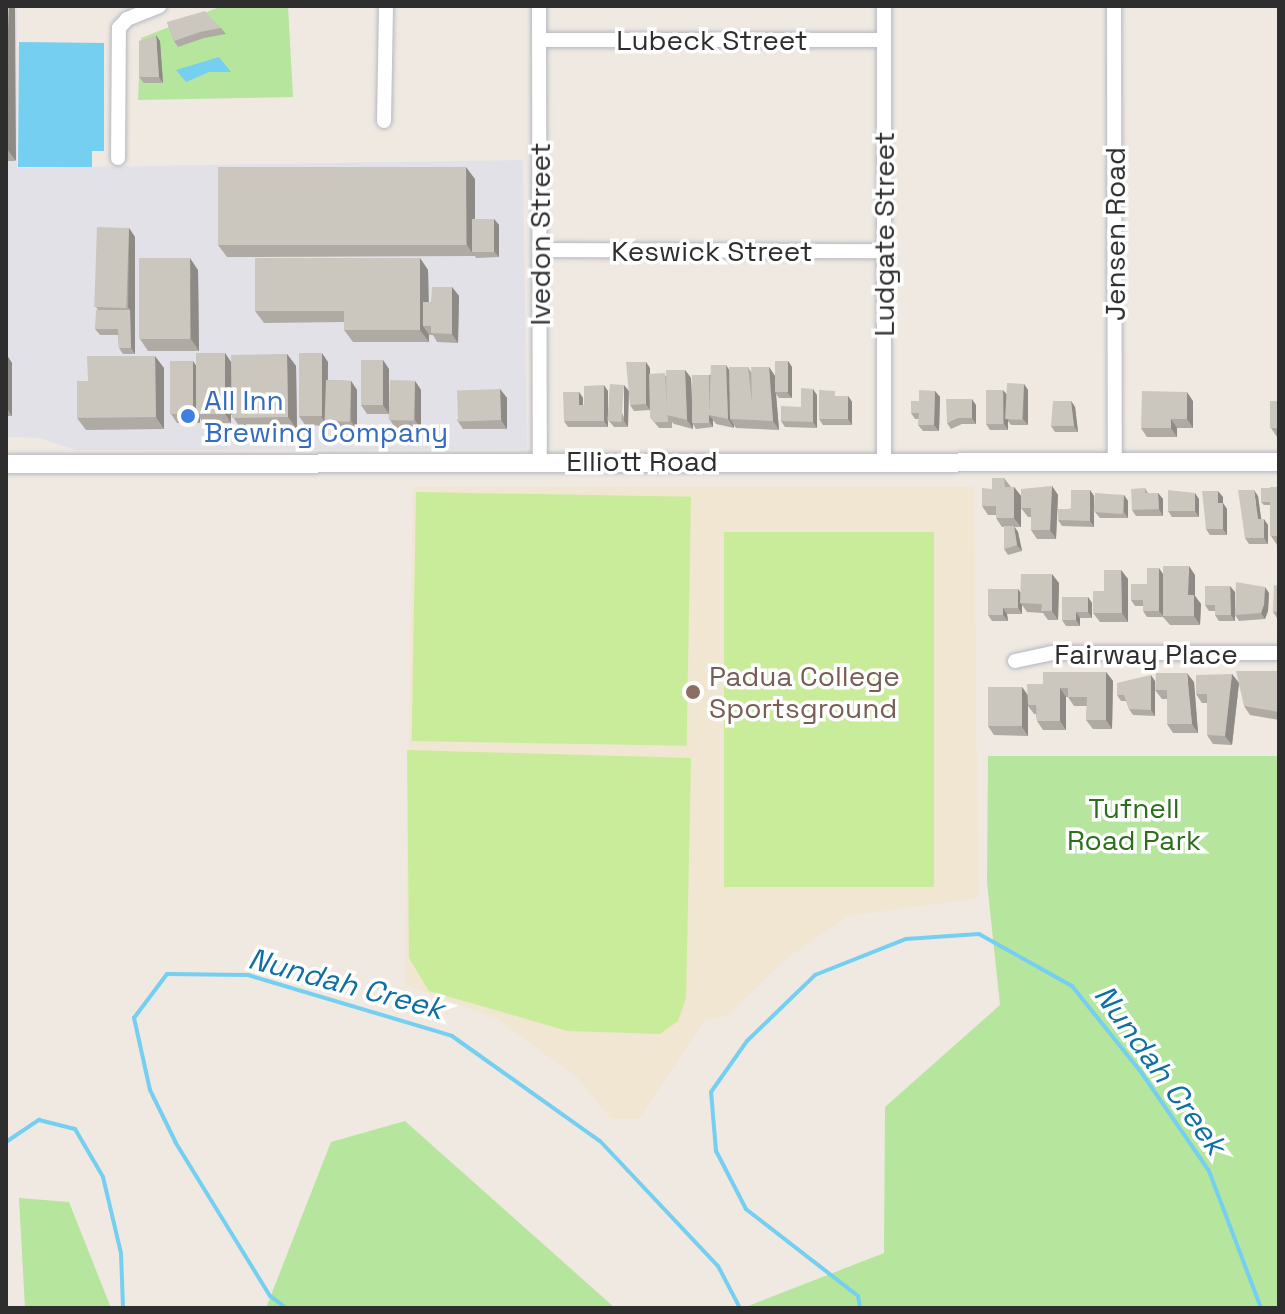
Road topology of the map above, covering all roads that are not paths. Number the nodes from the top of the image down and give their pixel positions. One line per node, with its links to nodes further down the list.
1 (160, 6): 9 (street)
2 (386, 6): 8 (street)
3 (539, 6): 6 (street, Ivedon Street)
4 (884, 6): 7 (street, Ludgate Street)
5 (1114, 6): 14 (street, Jensen Road)
6 (540, 40): 7 (street, Lubeck Street); 10 (street, Ivedon Street)
7 (884, 40): 11 (street, Ludgate Street)
8 (384, 121)
9 (118, 158)
10 (540, 250): 11 (street, Keswick Street); 12 (street, Ivedon Street)
11 (884, 251): 13 (street, Ludgate Street)
12 (540, 461): 13 (street, Elliott Road); 16 (street, Elliott Road)
13 (884, 461): 14 (street, Elliott Road)
14 (1115, 462): 15 (street, Elliott Road)
15 (1279, 462)
16 (6, 464)
17 (1279, 653): 18 (street, Fairway Place)
18 (1015, 661)

